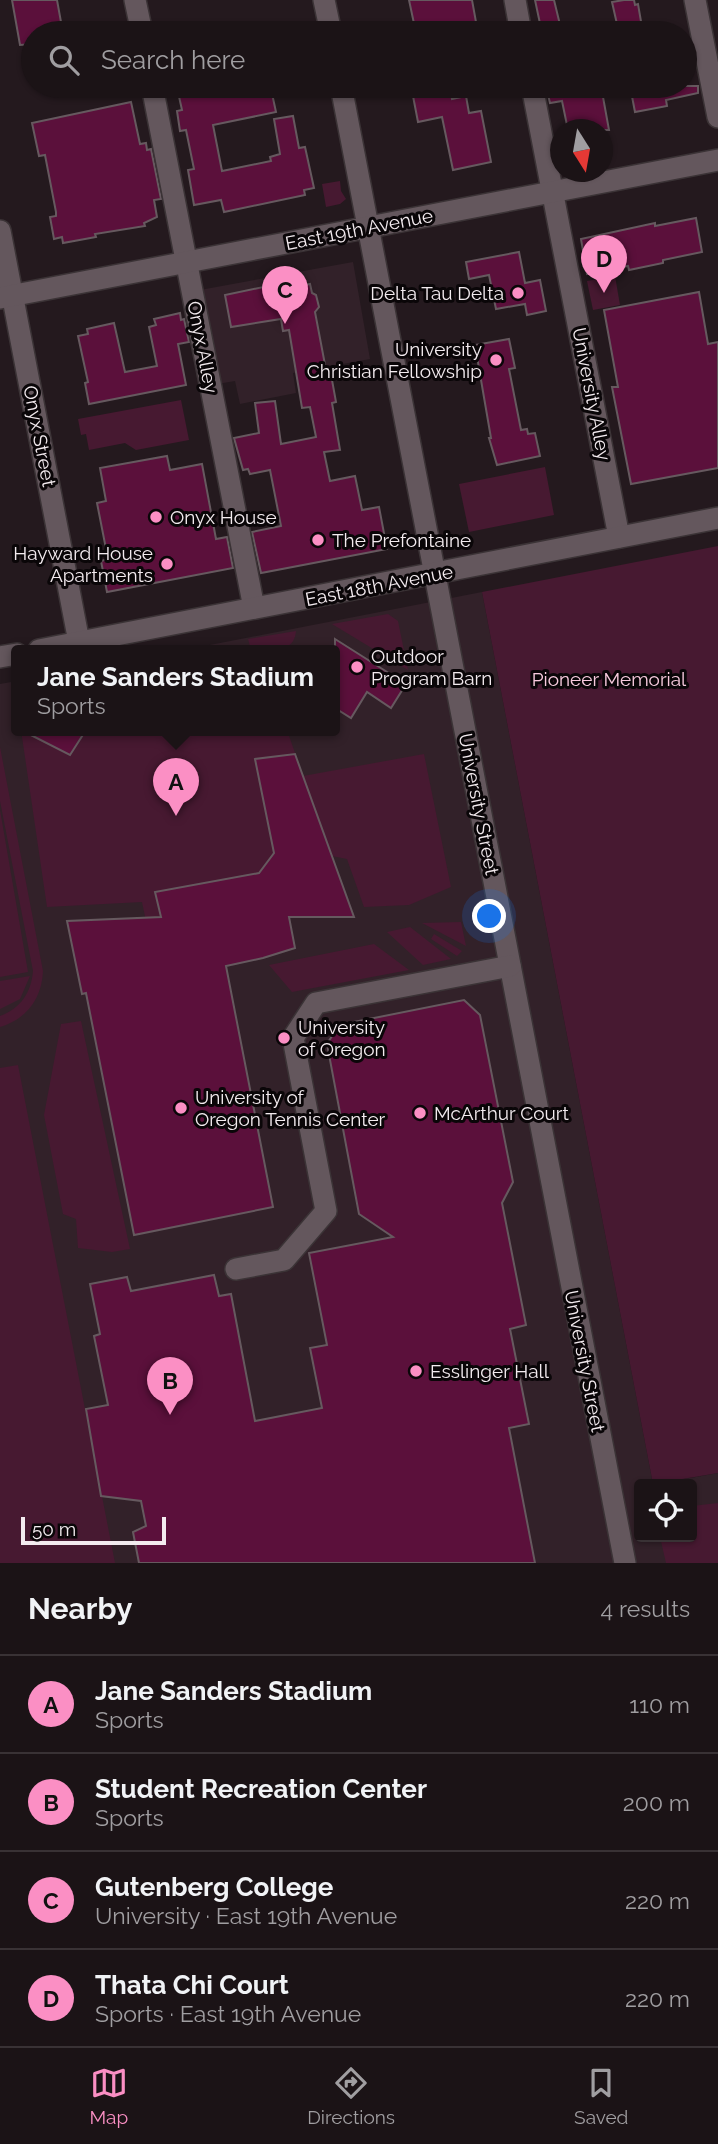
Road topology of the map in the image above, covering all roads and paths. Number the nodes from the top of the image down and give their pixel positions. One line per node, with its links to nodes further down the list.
1 (135, 0): 5 (street)
2 (324, 0): 6 (street)
3 (515, 0): 7 (street)
4 (695, 0): 11 (street)
5 (139, 21)
6 (328, 21)
7 (519, 21)
8 (154, 98): 16 (street, Onyx Alley)
9 (343, 98): 14 (street, University Street)
10 (533, 98): 13 (street, University Alley)
11 (718, 117)
12 (718, 160): 13 (street, East 19th Avenue)
13 (552, 191): 14 (street, East 19th Avenue); 19 (street, University Alley)
14 (368, 227): 16 (street, East 19th Avenue); 20 (street, University Street)
15 (0, 231): 17 (street, Onyx Street)
16 (186, 262): 17 (street, East 19th Avenue); 21 (street, Onyx Alley)
17 (6, 296): 22 (street, Onyx Street)
18 (718, 518): 19 (street, East 18th Avenue)
19 (619, 537): 20 (street, East 18th Avenue)
20 (435, 575): 21 (street, East 18th Avenue); 24 (street, University Street)
21 (254, 608): 22 (street, East 18th Avenue)
22 (79, 642): 23 (street, East 18th Avenue)
23 (64, 645)
24 (510, 966): 25 (street); 26 (street, University Street)
25 (236, 1269)
26 (625, 1563)

